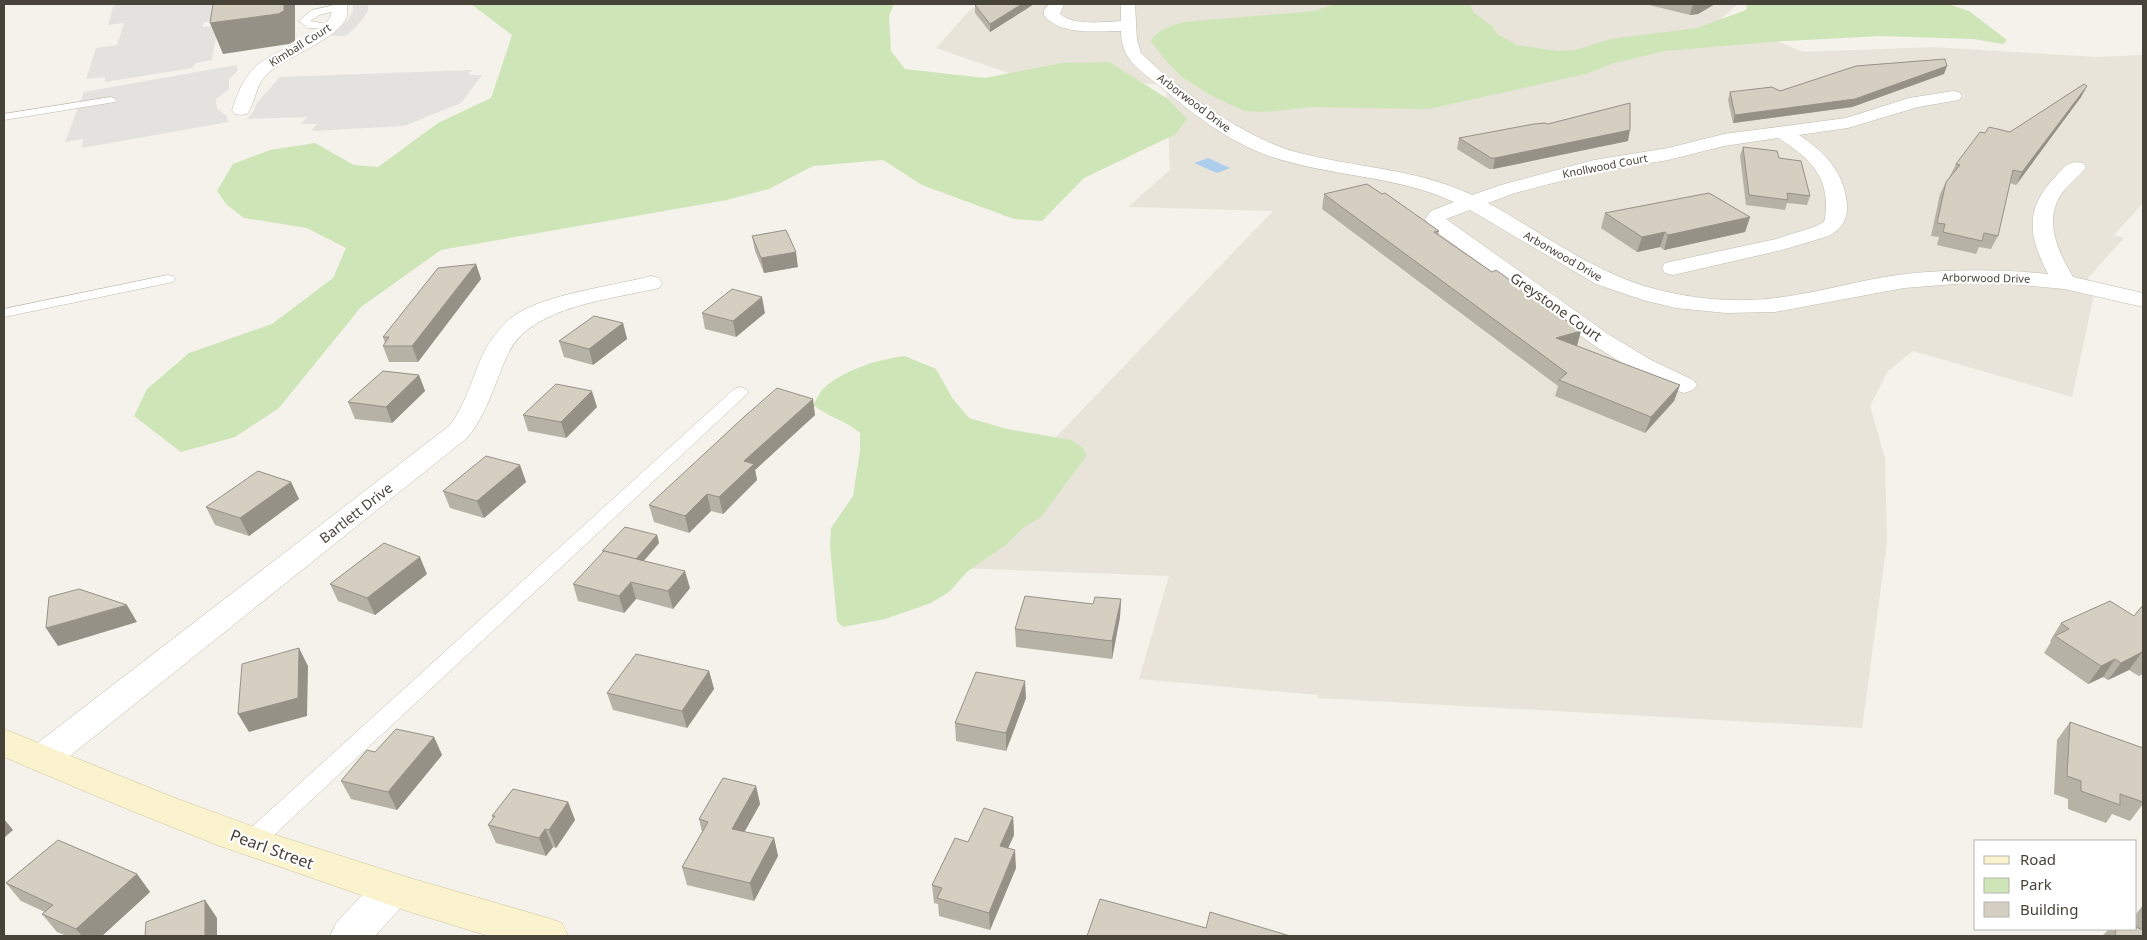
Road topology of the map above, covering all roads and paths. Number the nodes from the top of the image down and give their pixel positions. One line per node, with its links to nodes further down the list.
1 (1057, 4): 4 (street)
2 (1128, 4): 4 (street, Arborwood Drive)
3 (340, 5): 5 (street, Kimball Court); 5 (lane)
4 (1130, 26): 12 (street, Arborwood Drive)
5 (329, 28): 8 (street, Kimball Court)
6 (1953, 96): 10 (street, Knollwood Court)
7 (111, 100): 9 (lane)
8 (241, 110)
9 (4, 118)
10 (1781, 132): 12 (street, Knollwood Court); 14 (street)
11 (2076, 167): 16 (street)
12 (1472, 203): 13 (street, Knollwood Court); 16 (street, Arborwood Drive)
13 (1435, 219): 20 (street, Greystone Court)
14 (1673, 268)
15 (168, 279): 19 (lane)
16 (2064, 282): 18 (street, Arborwood Drive)
17 (651, 284): 23 (street, Bartlett Drive)
18 (2143, 300)
19 (4, 313)
20 (1684, 385)
21 (740, 392): 24 (lane)
22 (4, 742): 23 (street, Pearl Street)
23 (44, 758): 24 (street, Pearl Street)
24 (251, 842): 25 (street, Pearl Street)
25 (392, 890): 26 (street); 27 (street, Pearl Street)
26 (350, 936)
27 (548, 936)

